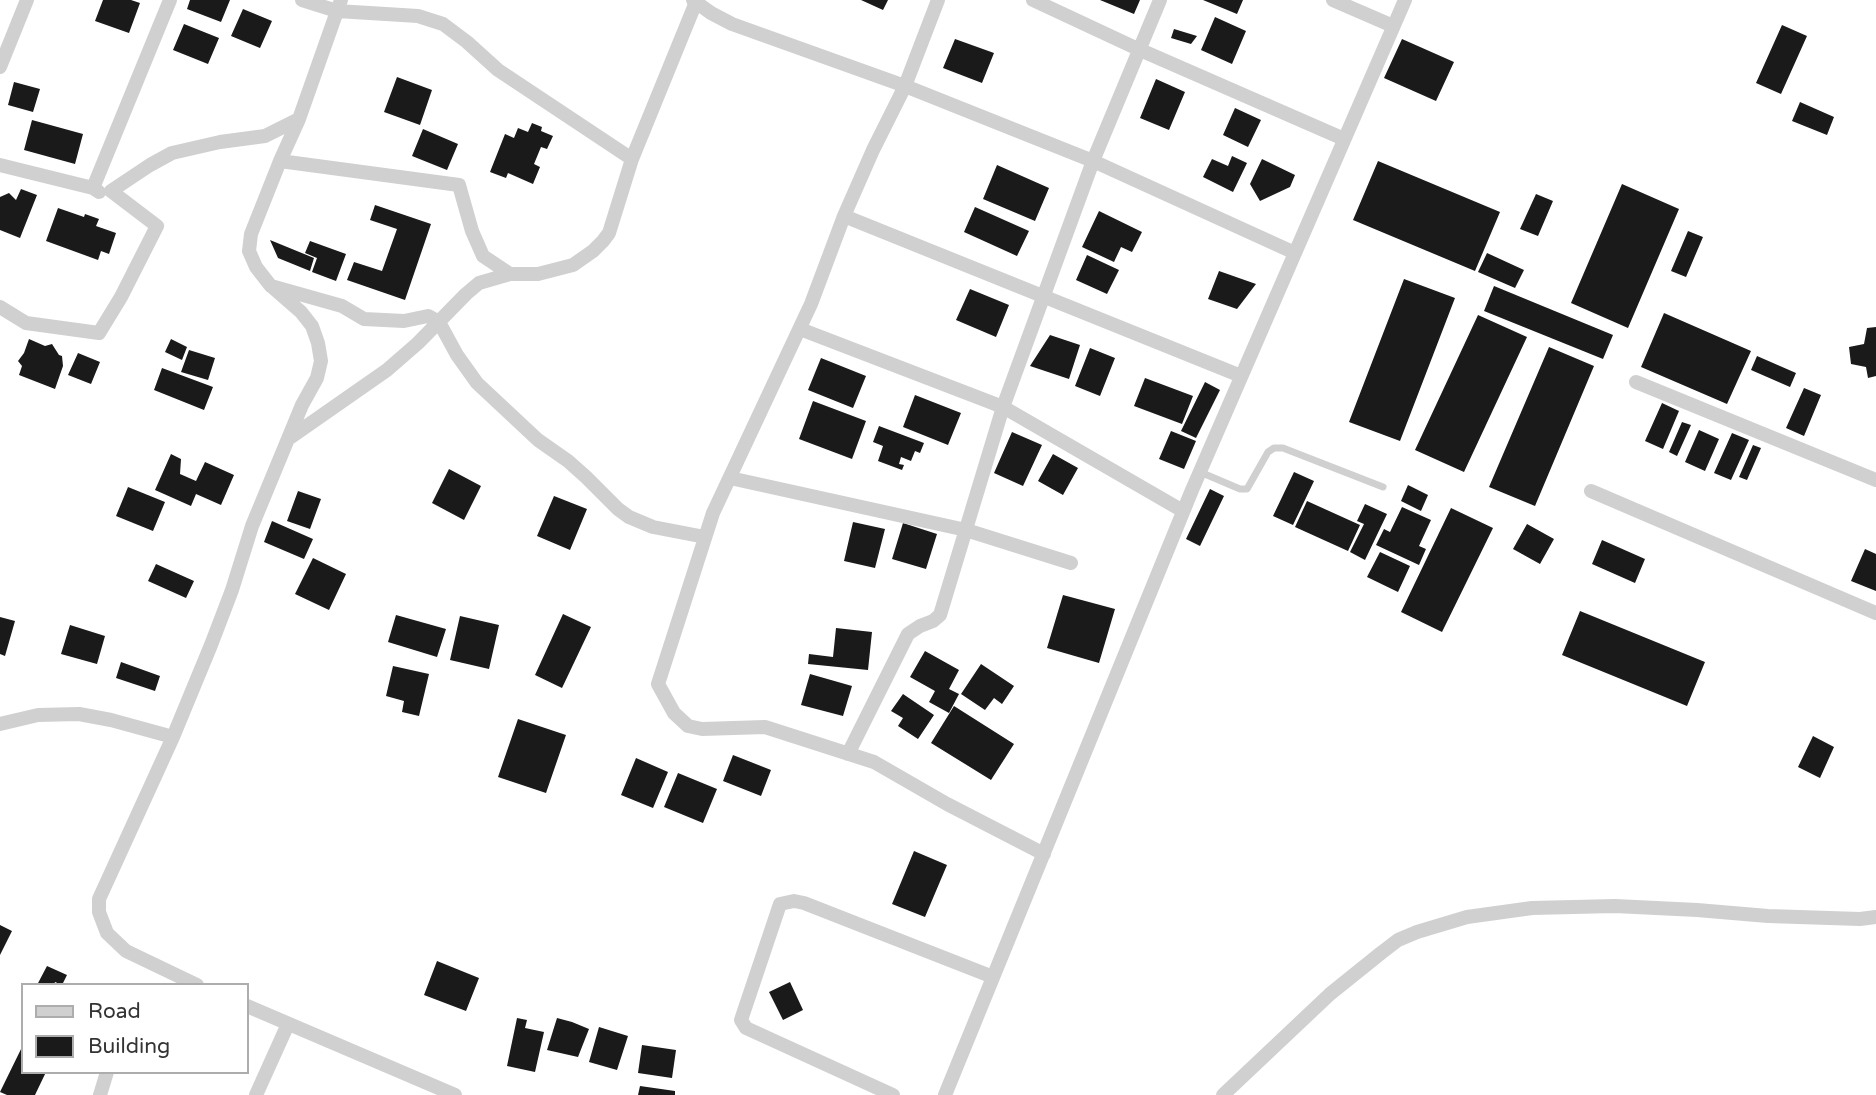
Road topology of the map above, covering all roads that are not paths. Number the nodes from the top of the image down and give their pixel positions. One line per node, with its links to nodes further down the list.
1 (27, 0): 13 (street)
2 (170, 0): 21 (street)
3 (302, 0): 10 (street)
4 (938, 0): 14 (street)
5 (1033, 0): 12 (street)
6 (1160, 0): 12 (street)
7 (1333, 0): 11 (street)
8 (1405, 0): 11 (street)
9 (694, 1): 14 (street); 17 (street)
10 (339, 6): 15 (street); 17 (street)
11 (1393, 26): 16 (street)
12 (1138, 49): 16 (street); 19 (street)
13 (0, 66)
14 (905, 86): 19 (street); 22 (street)
15 (299, 119): 18 (street); 23 (street)
16 (1344, 139): 24 (street)
17 (632, 159): 25 (street)
18 (280, 160): 25 (street); 26 (street)
19 (1093, 161): 24 (street); 27 (street)
20 (0, 165): 21 (street)
21 (93, 188): 23 (street)
22 (844, 216): 27 (street); 30 (street)
23 (157, 226): 28 (street)
24 (1295, 253): 31 (street)
25 (510, 274): 29 (street)
26 (270, 285): 29 (street); 34 (street)
27 (1045, 296): 31 (street); 33 (street)
28 (0, 307)
29 (439, 322): 34 (street); 42 (street)
30 (800, 329): 33 (street); 36 (street)
31 (1241, 376): 35 (street)
32 (1636, 382): 37 (street)
33 (1003, 407): 40 (street); 41 (street)
34 (290, 438): 46 (street)
35 (1199, 472): 38 (lane); 40 (street)
36 (730, 478): 41 (street); 42 (street)
37 (1876, 480)
38 (1384, 487)
39 (1591, 491): 44 (street)
40 (1183, 511): 48 (street)
41 (966, 530): 43 (street); 47 (street)
42 (705, 537): 47 (street)
43 (1071, 563)
44 (1876, 613)
45 (0, 724): 46 (street)
46 (173, 737): 51 (street)
47 (848, 754): 48 (street)
48 (1044, 854): 50 (street)
49 (1876, 917): 60 (street)
50 (993, 977): 58 (street); 59 (street)
51 (193, 983)
52 (248, 1006): 53 (street)
53 (288, 1024): 56 (street); 57 (street)
54 (106, 1074): 55 (street)
55 (100, 1095)
56 (256, 1095)
57 (454, 1095)
58 (894, 1095)
59 (945, 1095)
60 (1223, 1095)

